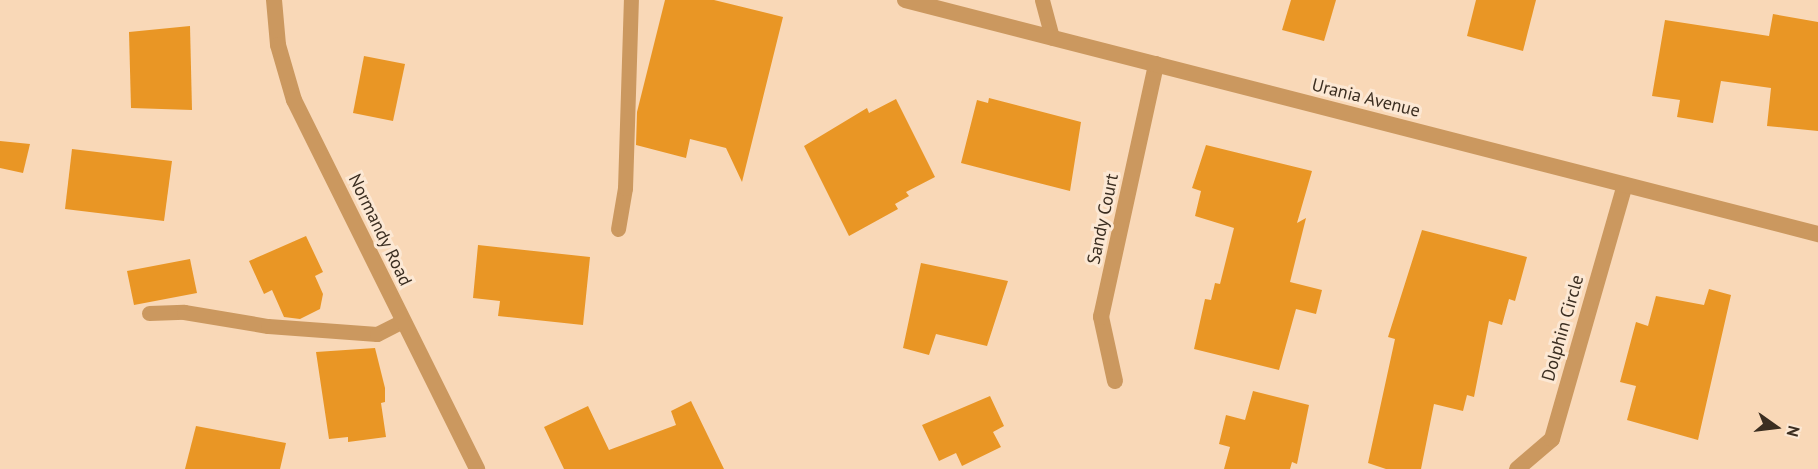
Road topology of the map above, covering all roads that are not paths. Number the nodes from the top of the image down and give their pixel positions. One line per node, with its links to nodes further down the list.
1 (274, 0): 11 (street, Normandy Road)
2 (631, 0): 8 (lane)
3 (905, 0): 5 (street, Urania Avenue)
4 (1042, 0): 5 (lane)
5 (1052, 38): 6 (street, Urania Avenue)
6 (1156, 64): 7 (street, Urania Avenue); 12 (street, Sandy Court)
7 (1626, 185): 9 (street, Urania Avenue); 14 (street, Dolphin Circle)
8 (618, 229)
9 (1818, 234)
10 (148, 313): 11 (lane)
11 (403, 321): 13 (street, Normandy Road)
12 (1115, 381)
13 (477, 469)
14 (1517, 469)

